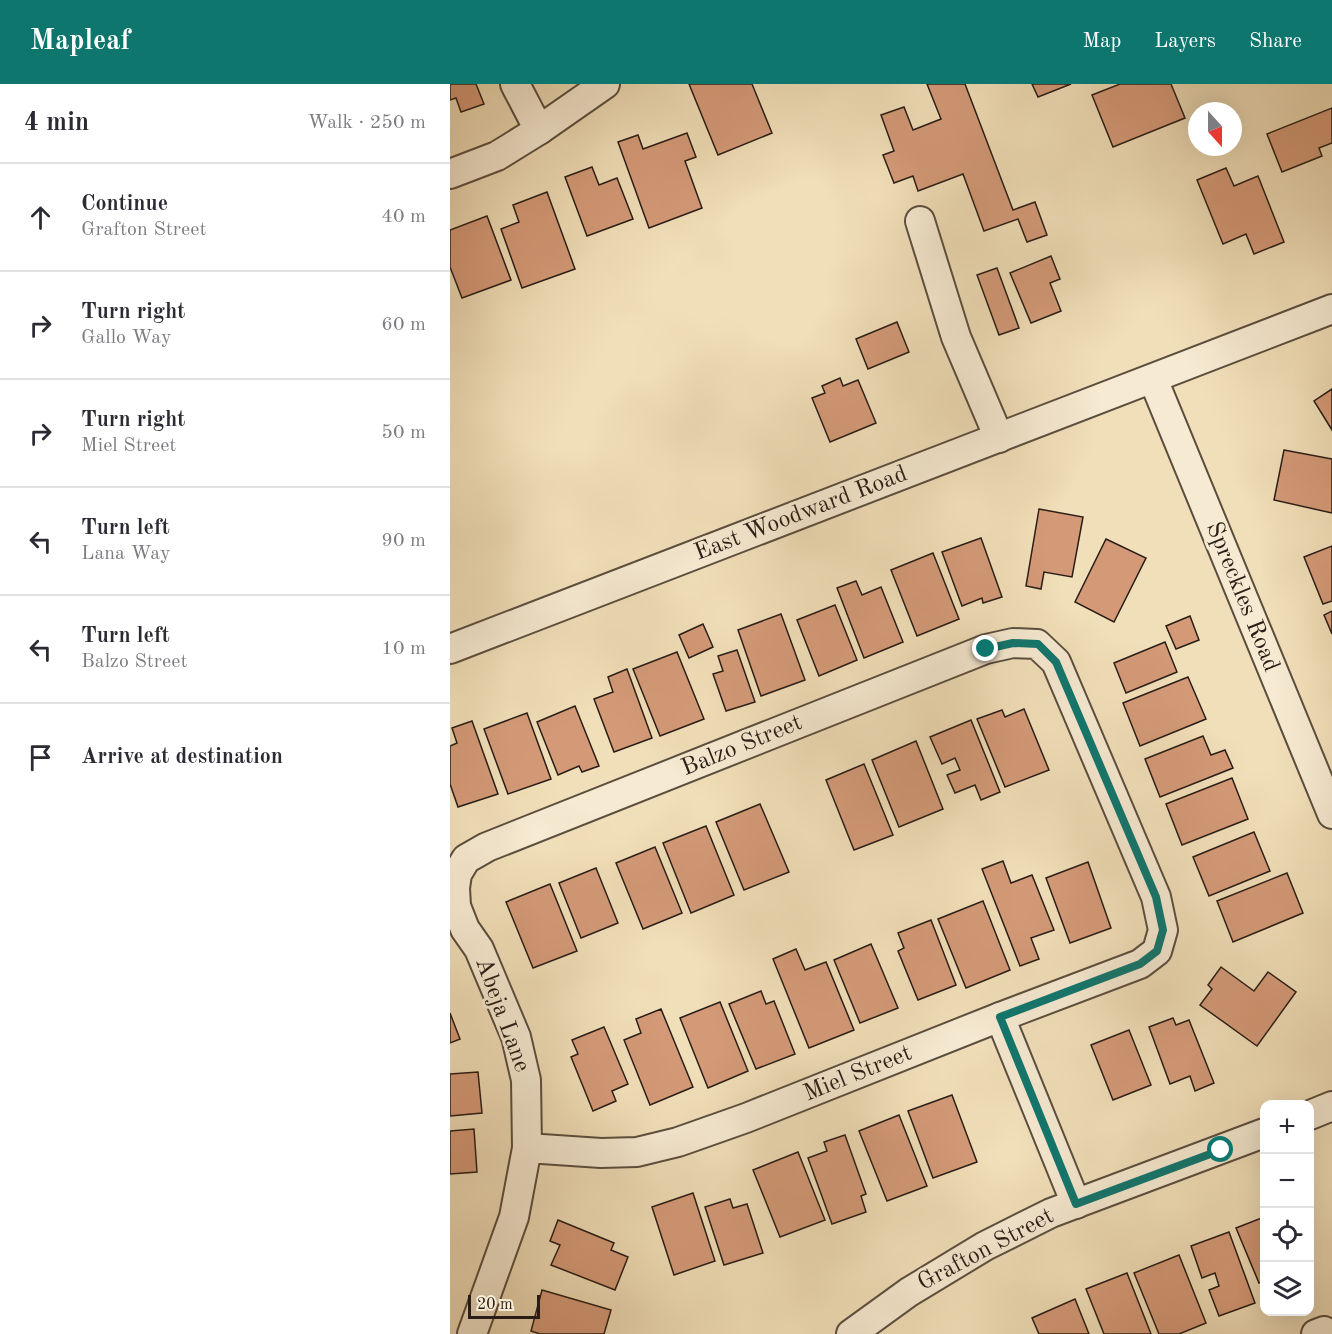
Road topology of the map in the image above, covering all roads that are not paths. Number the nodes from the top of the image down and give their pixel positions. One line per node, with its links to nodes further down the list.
1 (515, 84): 3 (street)
2 (605, 84): 3 (street)
3 (539, 130): 4 (street)
4 (450, 174)
5 (920, 221): 8 (street)
6 (1332, 309): 7 (street, East Woodward Road)
7 (1153, 379): 8 (street, East Woodward Road); 10 (street, Spreckles Road)
8 (999, 438): 9 (street, East Woodward Road)
9 (450, 649)
10 (1332, 814)
11 (457, 874): 12 (street, Balzo Street); 17 (street, Abeja Lane)
12 (1163, 930): 13 (street, Miel Street)
13 (1000, 1017): 17 (street, Miel Street); 18 (street)
14 (1332, 1106): 15 (street)
15 (1314, 1113)
16 (1260, 1135): 18 (street, Grafton Street)
17 (527, 1148): 19 (street, Abeja Lane)
18 (1076, 1204): 20 (street, Grafton Street)
19 (472, 1334)
20 (851, 1334)

